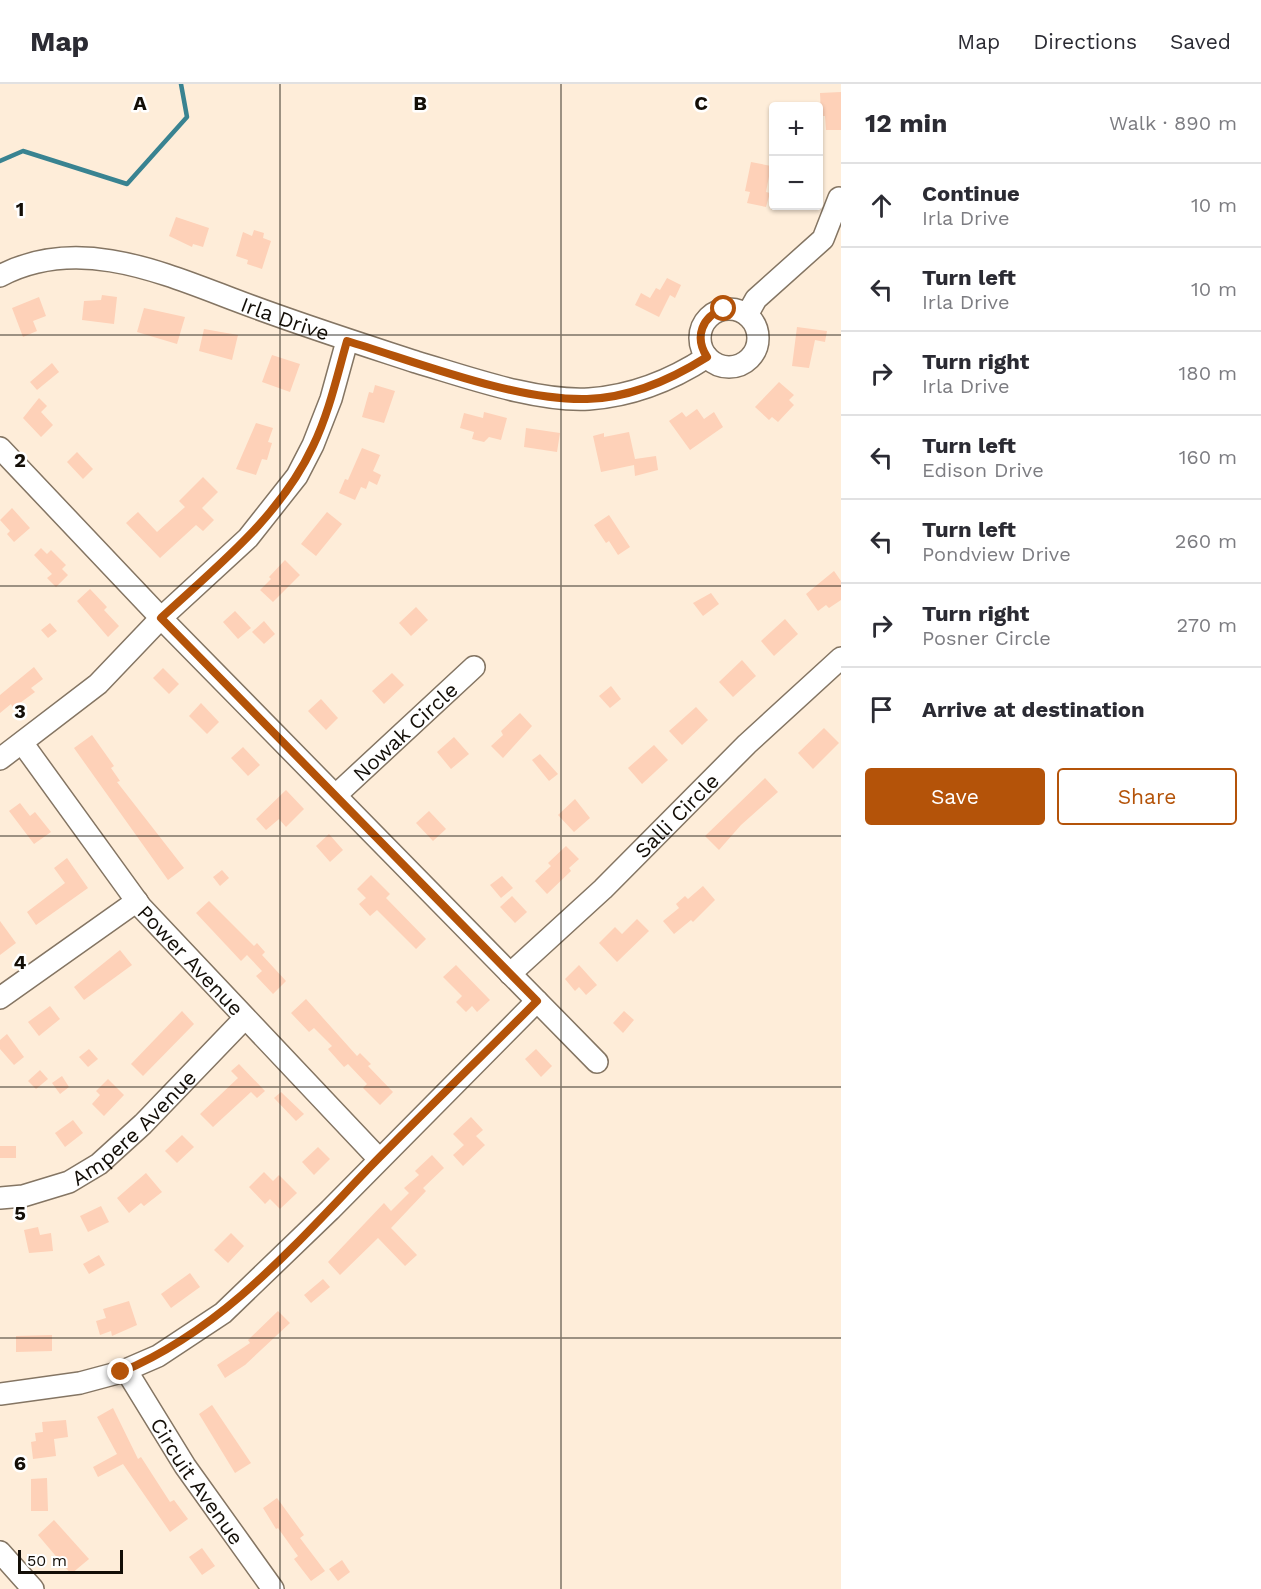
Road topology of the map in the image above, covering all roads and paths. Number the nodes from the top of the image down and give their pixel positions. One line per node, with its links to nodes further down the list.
1 (839, 198): 3 (street)
2 (0, 276): 4 (street, Irla Drive)
3 (747, 315): 5 (street); 5 (street)
4 (347, 341): 5 (street, Irla Drive); 7 (street)
5 (707, 357)
6 (0, 448): 7 (street)
7 (161, 618): 10 (street); 12 (street)
8 (841, 658): 14 (street, Salli Circle)
9 (474, 667): 12 (street, Nowak Circle)
10 (23, 744): 11 (street); 13 (street, Power Avenue)
11 (0, 759)
12 (336, 795): 14 (street)
13 (136, 901): 15 (street); 17 (street, Power Avenue)
14 (510, 974): 16 (street)
15 (0, 998)
16 (537, 1001): 18 (street); 19 (street)
17 (245, 1018): 19 (street, Power Avenue); 20 (street, Ampere Avenue)
18 (597, 1062)
19 (379, 1159): 21 (street)
20 (0, 1198)
21 (126, 1370): 22 (street); 25 (street, Circuit Avenue)
22 (0, 1394)
23 (0, 1552): 24 (street)
24 (33, 1589)
25 (273, 1589)

